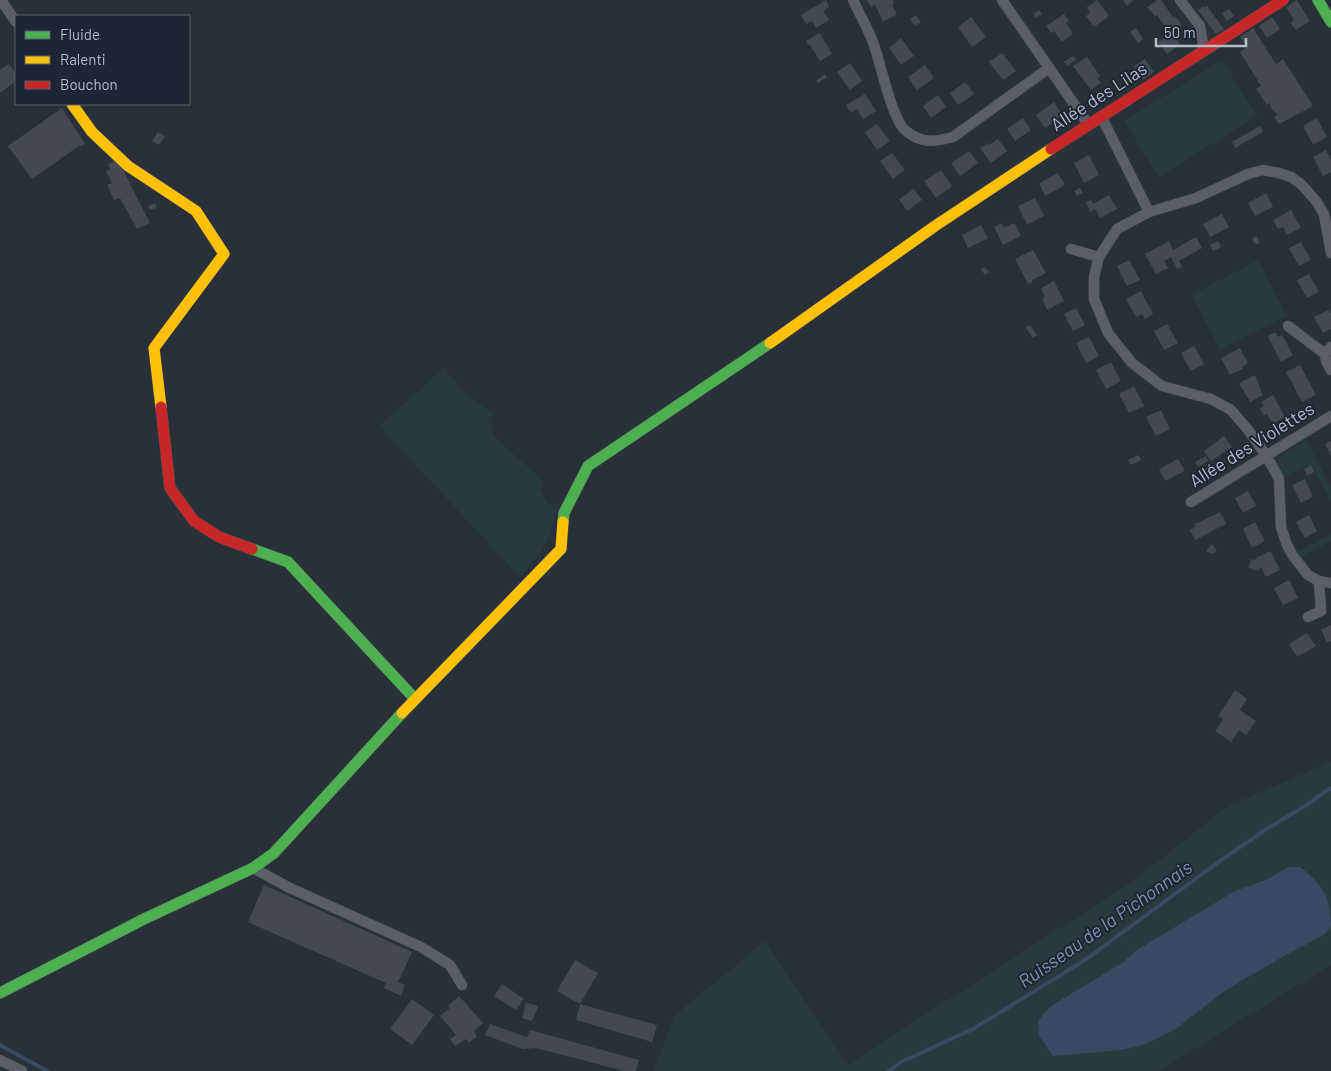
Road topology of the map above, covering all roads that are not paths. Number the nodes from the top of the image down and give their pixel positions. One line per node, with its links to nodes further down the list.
1 (1, 0): 7 (street)
2 (853, 0): 10 (street)
3 (1002, 0): 10 (street)
4 (1180, 0): 9 (street)
5 (1283, 0): 9 (street, Allée des Lilas)
6 (1318, 0): 8 (street)
7 (15, 21)
8 (1331, 22)
9 (1205, 48): 12 (street, Allée des Lilas)
10 (1049, 68): 13 (street)
11 (73, 105): 27 (street)
12 (1101, 116): 13 (street, Allée des Lilas); 14 (street)
13 (1088, 124): 27 (street, Allée des Lilas)
14 (1149, 212): 16 (street); 17 (street)
15 (1071, 249): 17 (street)
16 (1331, 253)
17 (1099, 257): 22 (street)
18 (1288, 326): 19 (street)
19 (1328, 350): 20 (street)
20 (1331, 370)
21 (1331, 416): 22 (street, Allée des Violettes)
22 (1267, 457): 23 (street, Allée des Violettes); 24 (street)
23 (1191, 502)
24 (1319, 581): 25 (street); 26 (street)
25 (1331, 583)
26 (1308, 617)
27 (415, 699): 28 (street, Allée des Lilas)
28 (253, 868): 29 (street); 30 (street, Allée des Lilas)
29 (462, 985)
30 (0, 993)
31 (0, 1060): 32 (street)
32 (22, 1071)

